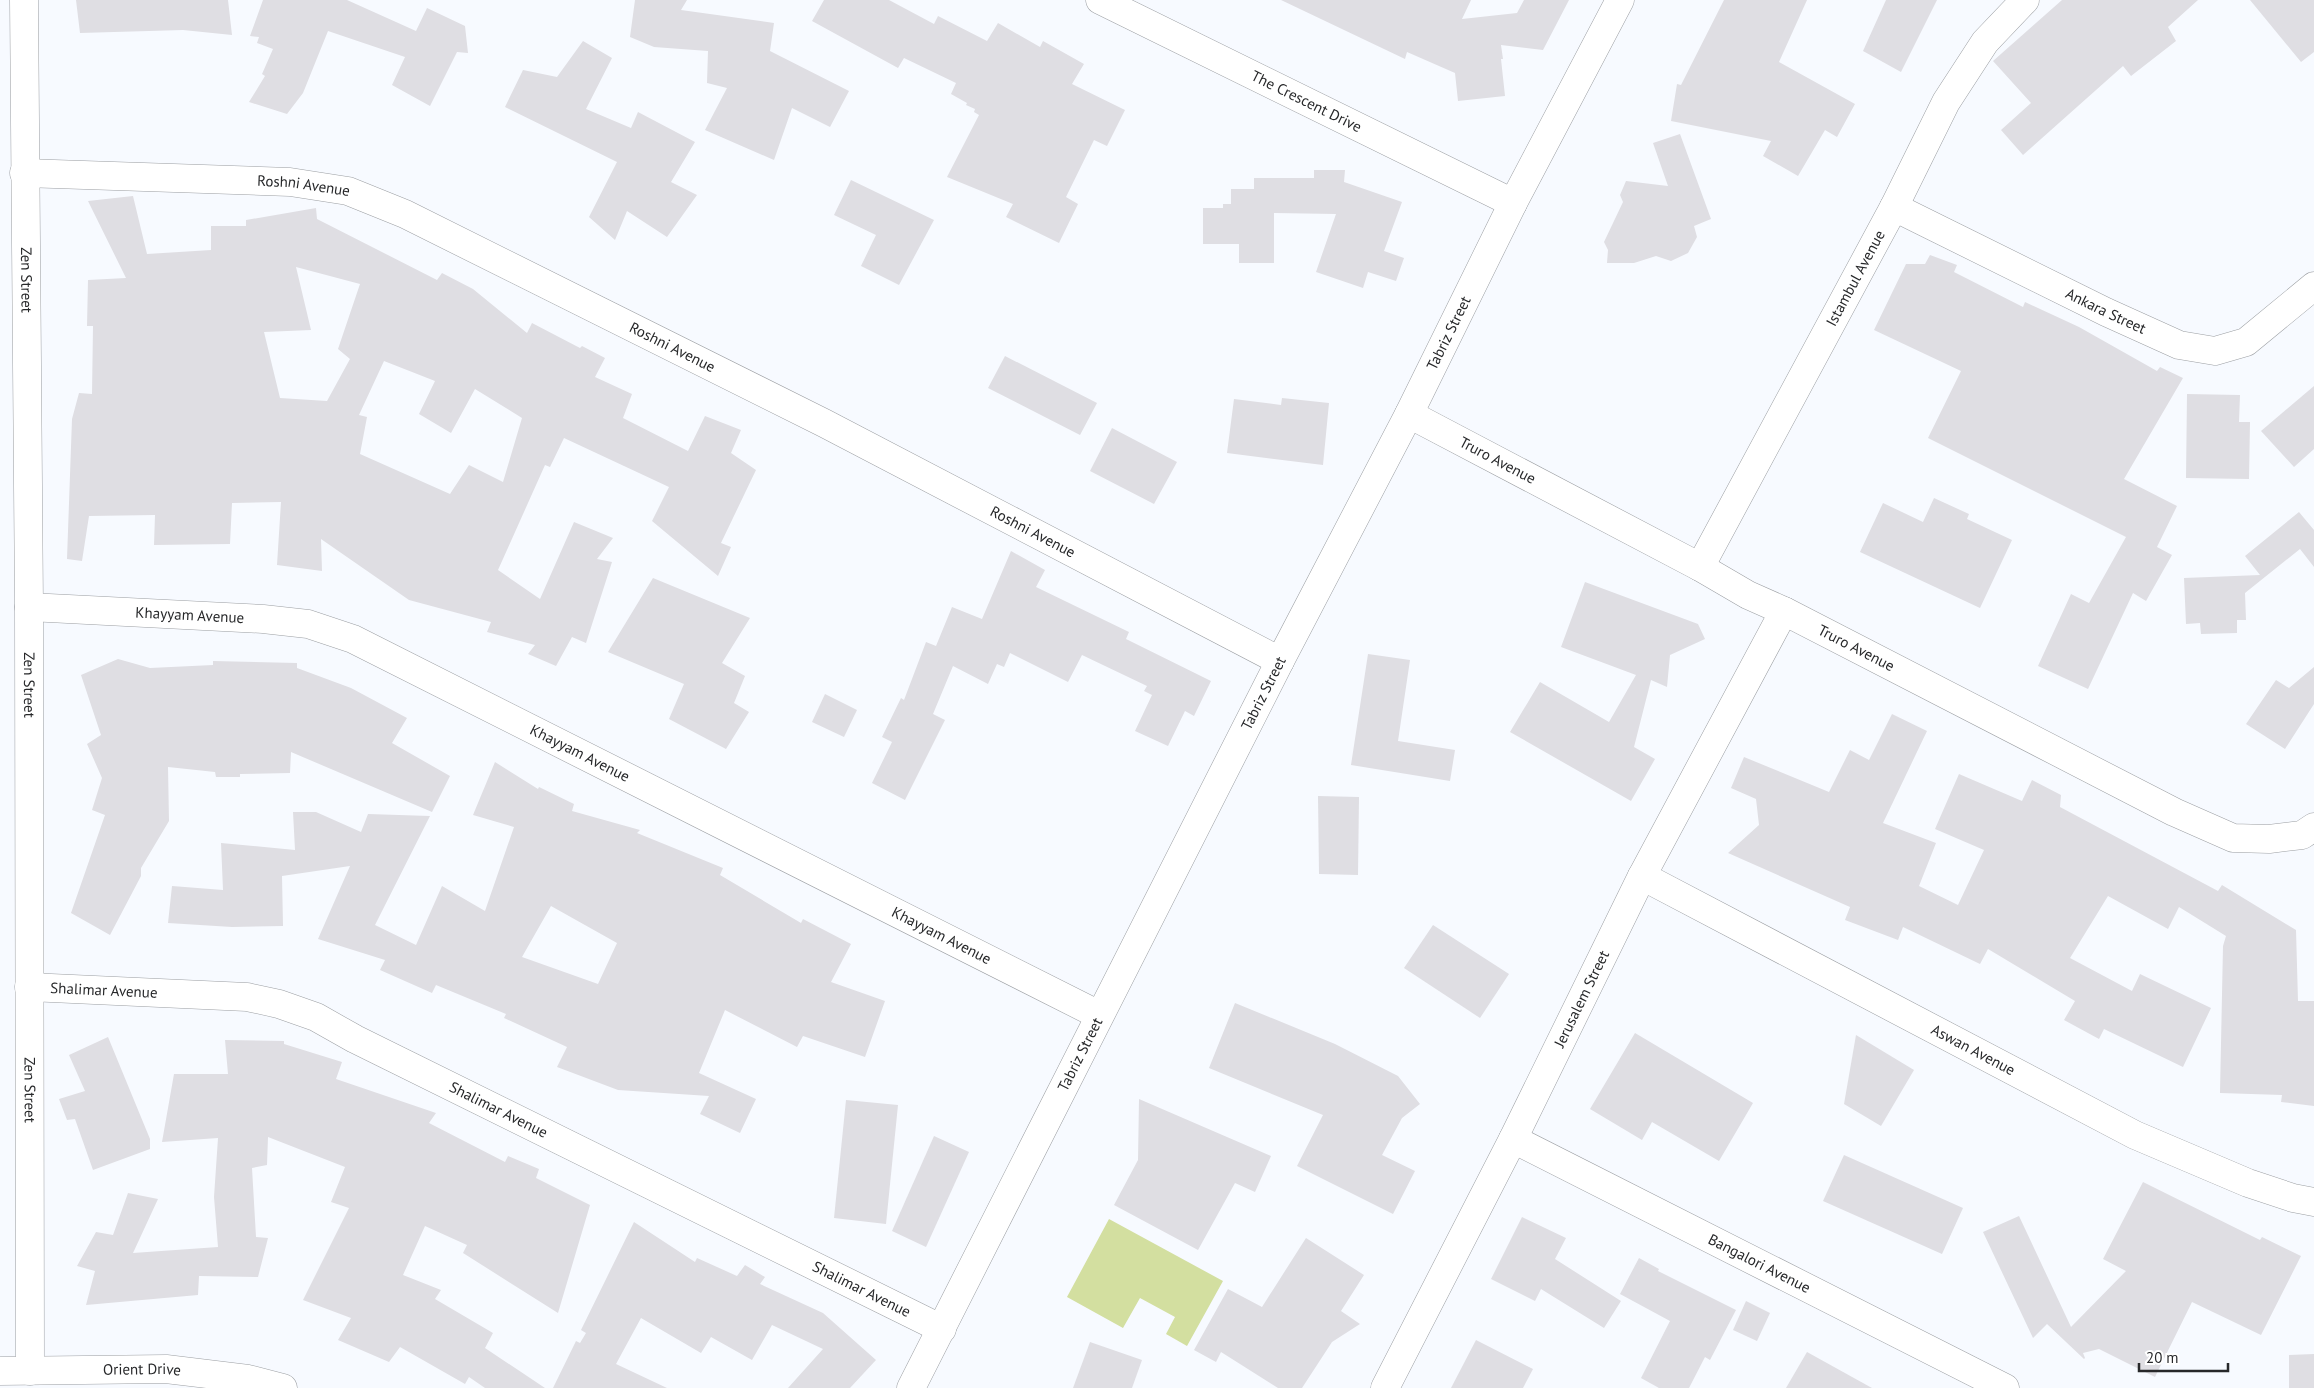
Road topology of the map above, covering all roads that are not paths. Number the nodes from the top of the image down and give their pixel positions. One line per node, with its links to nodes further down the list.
1 (24, 0): 5 (street, Zen Street)
2 (1100, 0): 6 (street, The Crescent Drive)
3 (1620, 0): 6 (street, Tabriz Street)
4 (2025, 0): 7 (street, Istambul Avenue)
5 (24, 173): 11 (street, Zen Street); 13 (street, Roshni Avenue)
6 (1513, 203): 9 (street, Tabriz Street)
7 (1894, 207): 8 (street, Ankara Street); 10 (street, Istambul Avenue)
8 (2314, 286)
9 (1409, 414): 10 (street, Truro Avenue); 13 (street, Tabriz Street)
10 (1700, 567): 12 (street, Truro Avenue)
11 (29, 607): 16 (street, Zen Street); 17 (street, Khayyam Avenue)
12 (1784, 611): 14 (street, Truro Avenue); 15 (street, Jerusalem Street)
13 (1280, 661): 17 (street, Tabriz Street)
14 (2314, 827)
15 (1642, 876): 18 (street, Jerusalem Street); 19 (street, Aswan Avenue)
16 (29, 987): 20 (street, Shalimar Avenue); 22 (street, Zen Street)
17 (1099, 1015): 20 (street, Tabriz Street)
18 (1513, 1139): 25 (street, Jerusalem Street); 26 (street, Bangalori Avenue)
19 (2314, 1202)
20 (942, 1329): 24 (street, Tabriz Street)
21 (0, 1371): 22 (street, Orient Drive)
22 (30, 1371): 23 (street, Orient Drive)
23 (283, 1388)
24 (911, 1388)
25 (1385, 1388)
26 (2005, 1388)

